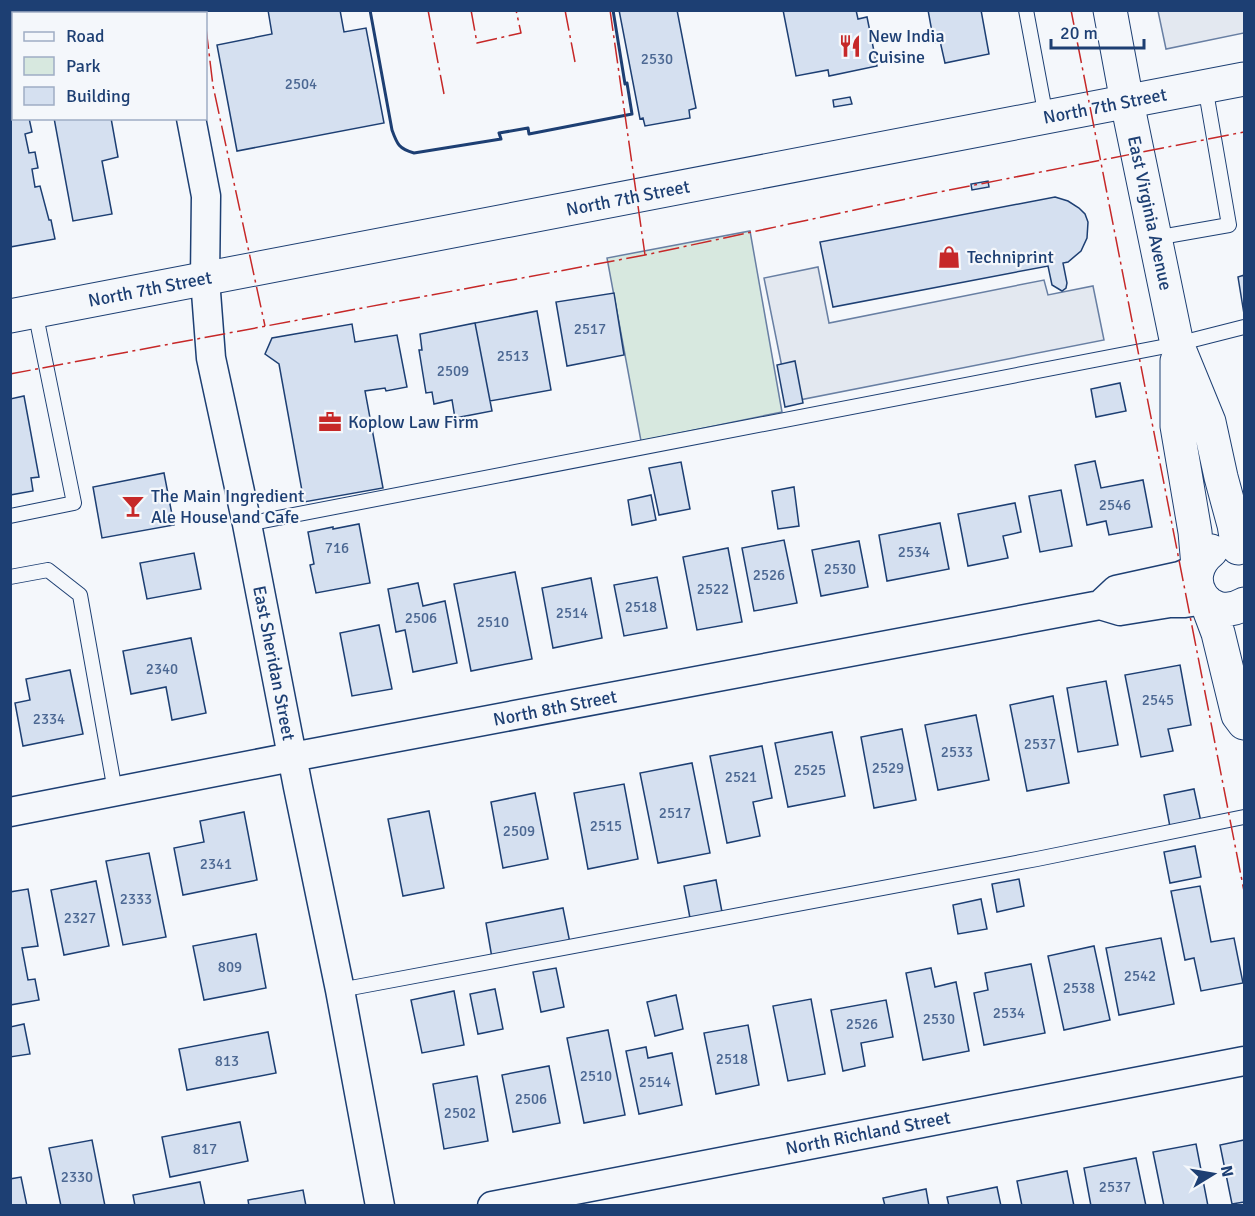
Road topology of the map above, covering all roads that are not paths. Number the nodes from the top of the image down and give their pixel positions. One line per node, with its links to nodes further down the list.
1 (1026, 10): 6 (lane)
2 (1110, 10): 5 (main road, East Virginia Avenue)
3 (1245, 79): 4 (main road, North 7th Street)
4 (1204, 87): 5 (main road, North 7th Street); 8 (lane)
5 (1127, 102): 6 (main road, North 7th Street); 8 (main road, East Virginia Avenue)
6 (1046, 117): 9 (main road, North 7th Street)
7 (191, 120): 9 (street, East Sheridan Street)
8 (1155, 238): 12 (main road, East Virginia Avenue)
9 (205, 279): 10 (main road, North 7th Street); 14 (street, East Sheridan Street)
10 (23, 313): 13 (lane)
11 (1245, 327): 12 (lane)
12 (1177, 344): 14 (lane); 15 (main road, East Virginia Avenue); 16 (main road, East Virginia Avenue)
13 (10, 516)
14 (247, 524): 22 (street, East Sheridan Street)
15 (1242, 550): 16 (main road)
16 (1198, 567): 18 (main road, East Virginia Avenue); 20 (street, North 8th Street)
17 (10, 577): 23 (lane)
18 (1205, 600): 19 (main road); 20 (street, North 8th Street); 21 (main road)
19 (1245, 604)
20 (1100, 605): 22 (street, North 8th Street)
21 (1245, 723)
22 (292, 757): 23 (street, North 8th Street); 26 (street, East Sheridan Street)
23 (115, 791): 24 (street, North 8th Street)
24 (10, 812)
25 (1245, 817): 26 (lane)
26 (340, 990): 28 (street, East Sheridan Street)
27 (1245, 1061): 29 (street, North Richland Street)
28 (380, 1206)
29 (492, 1206)

